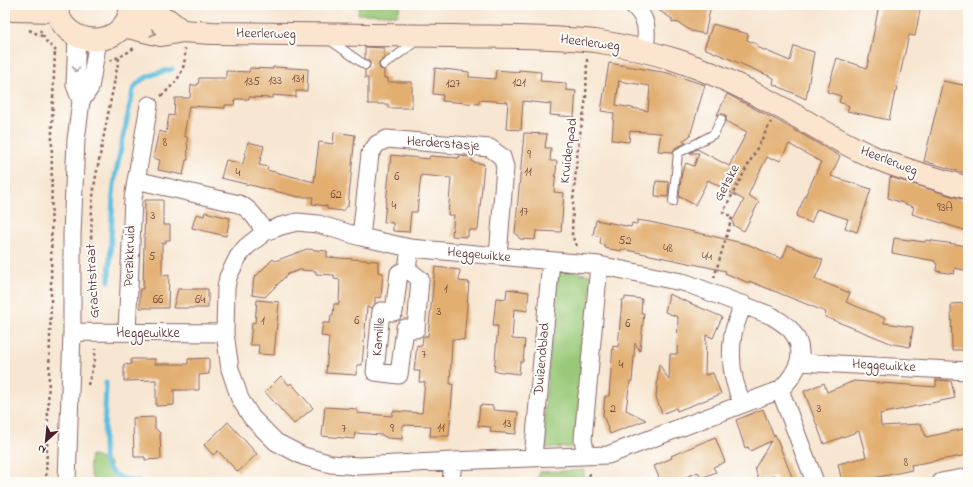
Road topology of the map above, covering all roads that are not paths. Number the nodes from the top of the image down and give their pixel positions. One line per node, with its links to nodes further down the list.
1 (633, 5): 8 (street)
2 (5, 7): 3 (main road)
3 (56, 8): 7 (main road)
4 (129, 13): 5 (main road, Heerlerweg); 7 (main road)
5 (321, 35): 6 (main road, Heerlerweg); 9 (lane)
6 (423, 36): 8 (main road, Heerlerweg); 10 (lane)
7 (88, 38): 24 (street, Grachtstraat)
8 (645, 51): 14 (main road, Heerlerweg)
9 (365, 65)
10 (384, 66)
11 (150, 105): 13 (street, Perzikkruid)
12 (721, 119): 15 (lane)
13 (136, 180): 16 (street); 25 (street, Perzikkruid)
14 (968, 188)
15 (673, 202)
16 (264, 232): 17 (street, Heggewikke); 26 (street, Heggewikke)
17 (361, 237): 18 (street, Heggewikke); 19 (street, Herderstasje)
18 (410, 248): 19 (street, Heggewikke); 22 (street, Kamille)
19 (498, 256): 20 (street, Heggewikke)
20 (551, 261): 21 (street, Heggewikke); 32 (street, Duizendblad)
21 (599, 265): 23 (street, Heggewikke); 31 (street)
22 (407, 269): 22 (street, Kamille)
23 (743, 304): 27 (street, Heggewikke); 30 (street)
24 (72, 332): 25 (street, Heggewikke); 35 (street, Grachtstraat)
25 (127, 332): 26 (street, Heggewikke)
26 (225, 333): 33 (street, Heggewikke)
27 (799, 362): 28 (street, Heggewikke); 29 (street, Heggewikke)
28 (968, 371)
29 (780, 390): 30 (street, Heggewikke); 37 (street)
30 (743, 404): 31 (street, Heggewikke)
31 (586, 456): 32 (street, Heggewikke)
32 (533, 458): 33 (street, Heggewikke)
33 (453, 461): 36 (street)
34 (968, 477): 38 (street)
35 (67, 482)
36 (451, 482)
37 (815, 482)
38 (941, 482)

